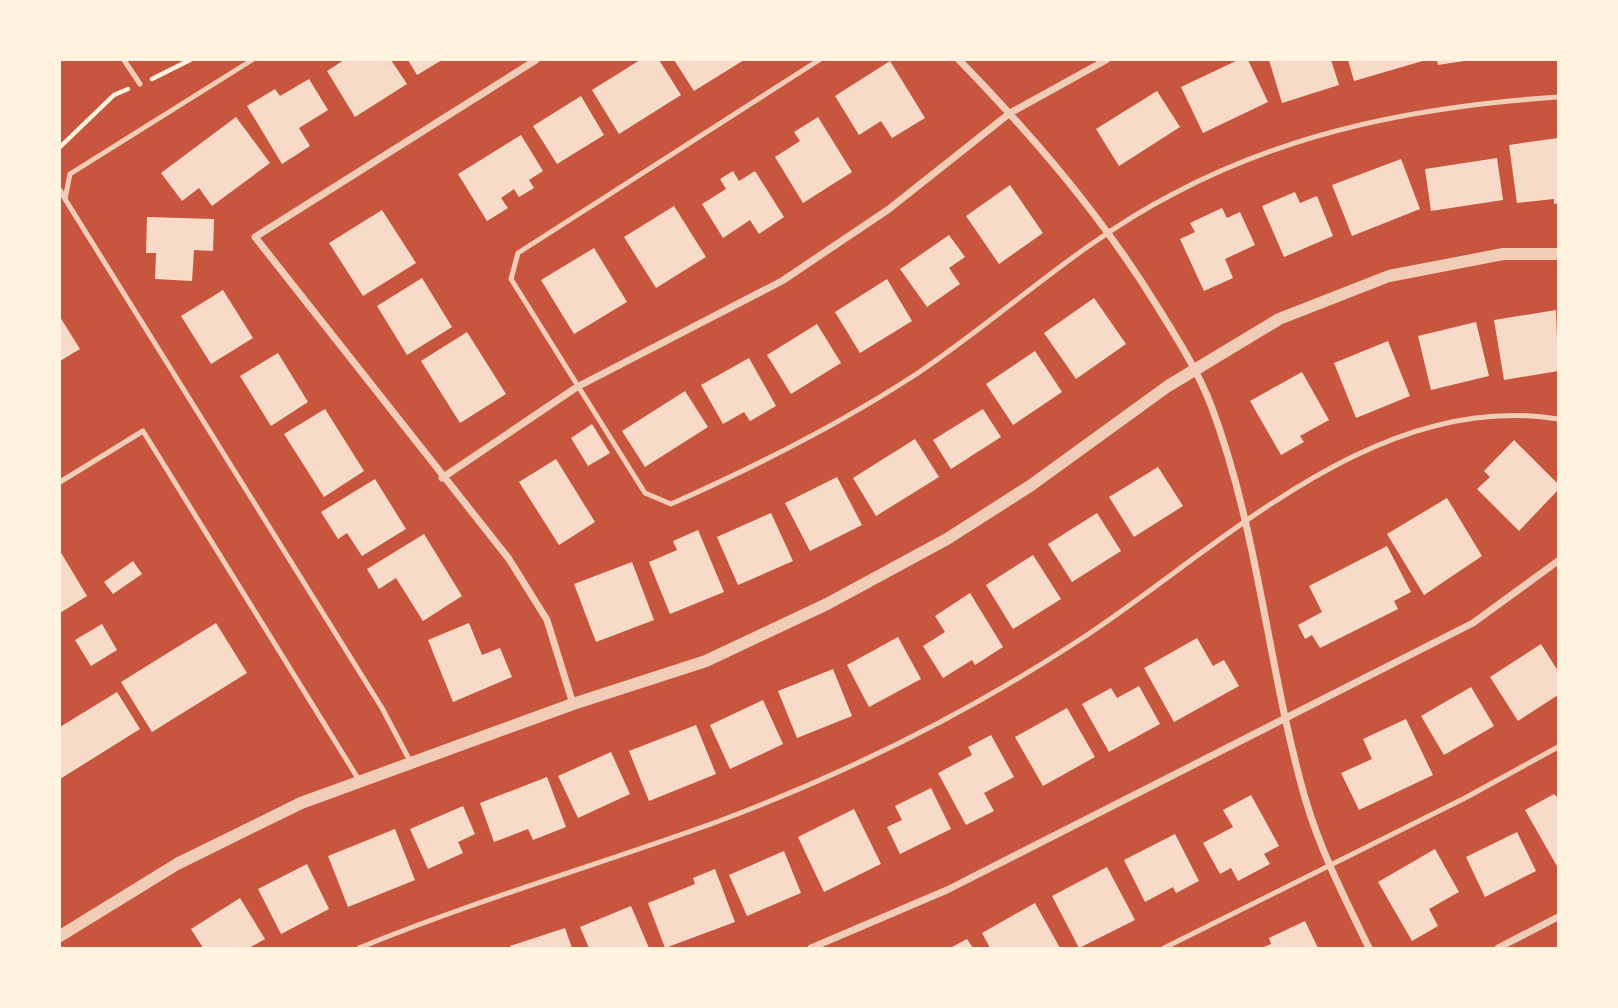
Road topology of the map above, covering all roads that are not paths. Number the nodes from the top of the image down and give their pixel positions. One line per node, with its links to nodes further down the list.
1 (124, 60): 7 (lane)
2 (252, 60): 11 (lane)
3 (536, 60): 17 (street)
4 (819, 60): 15 (lane)
5 (959, 60): 9 (street)
6 (1106, 60): 9 (street)
7 (140, 84)
8 (1559, 97): 12 (lane)
9 (1010, 113): 12 (street); 15 (street)
10 (60, 190): 11 (lane)
11 (65, 200): 24 (lane)
12 (1108, 232): 14 (street); 15 (lane)
13 (1559, 254): 14 (street)
14 (1193, 369): 19 (street); 21 (street)
15 (577, 387): 17 (street)
16 (1559, 419): 19 (lane)
17 (442, 478): 21 (street)
18 (60, 482): 25 (lane)
19 (1245, 522): 22 (street); 29 (lane)
20 (1559, 561): 22 (street)
21 (573, 704): 24 (street)
22 (1286, 717): 26 (street); 30 (street)
23 (1559, 747): 26 (lane)
24 (411, 763): 25 (street)
25 (360, 781): 28 (street)
26 (1331, 863): 31 (lane); 32 (street)
27 (1559, 916): 33 (street)
28 (60, 936)
29 (359, 948)
30 (811, 948)
31 (1164, 948)
32 (1370, 948)
33 (1498, 948)

